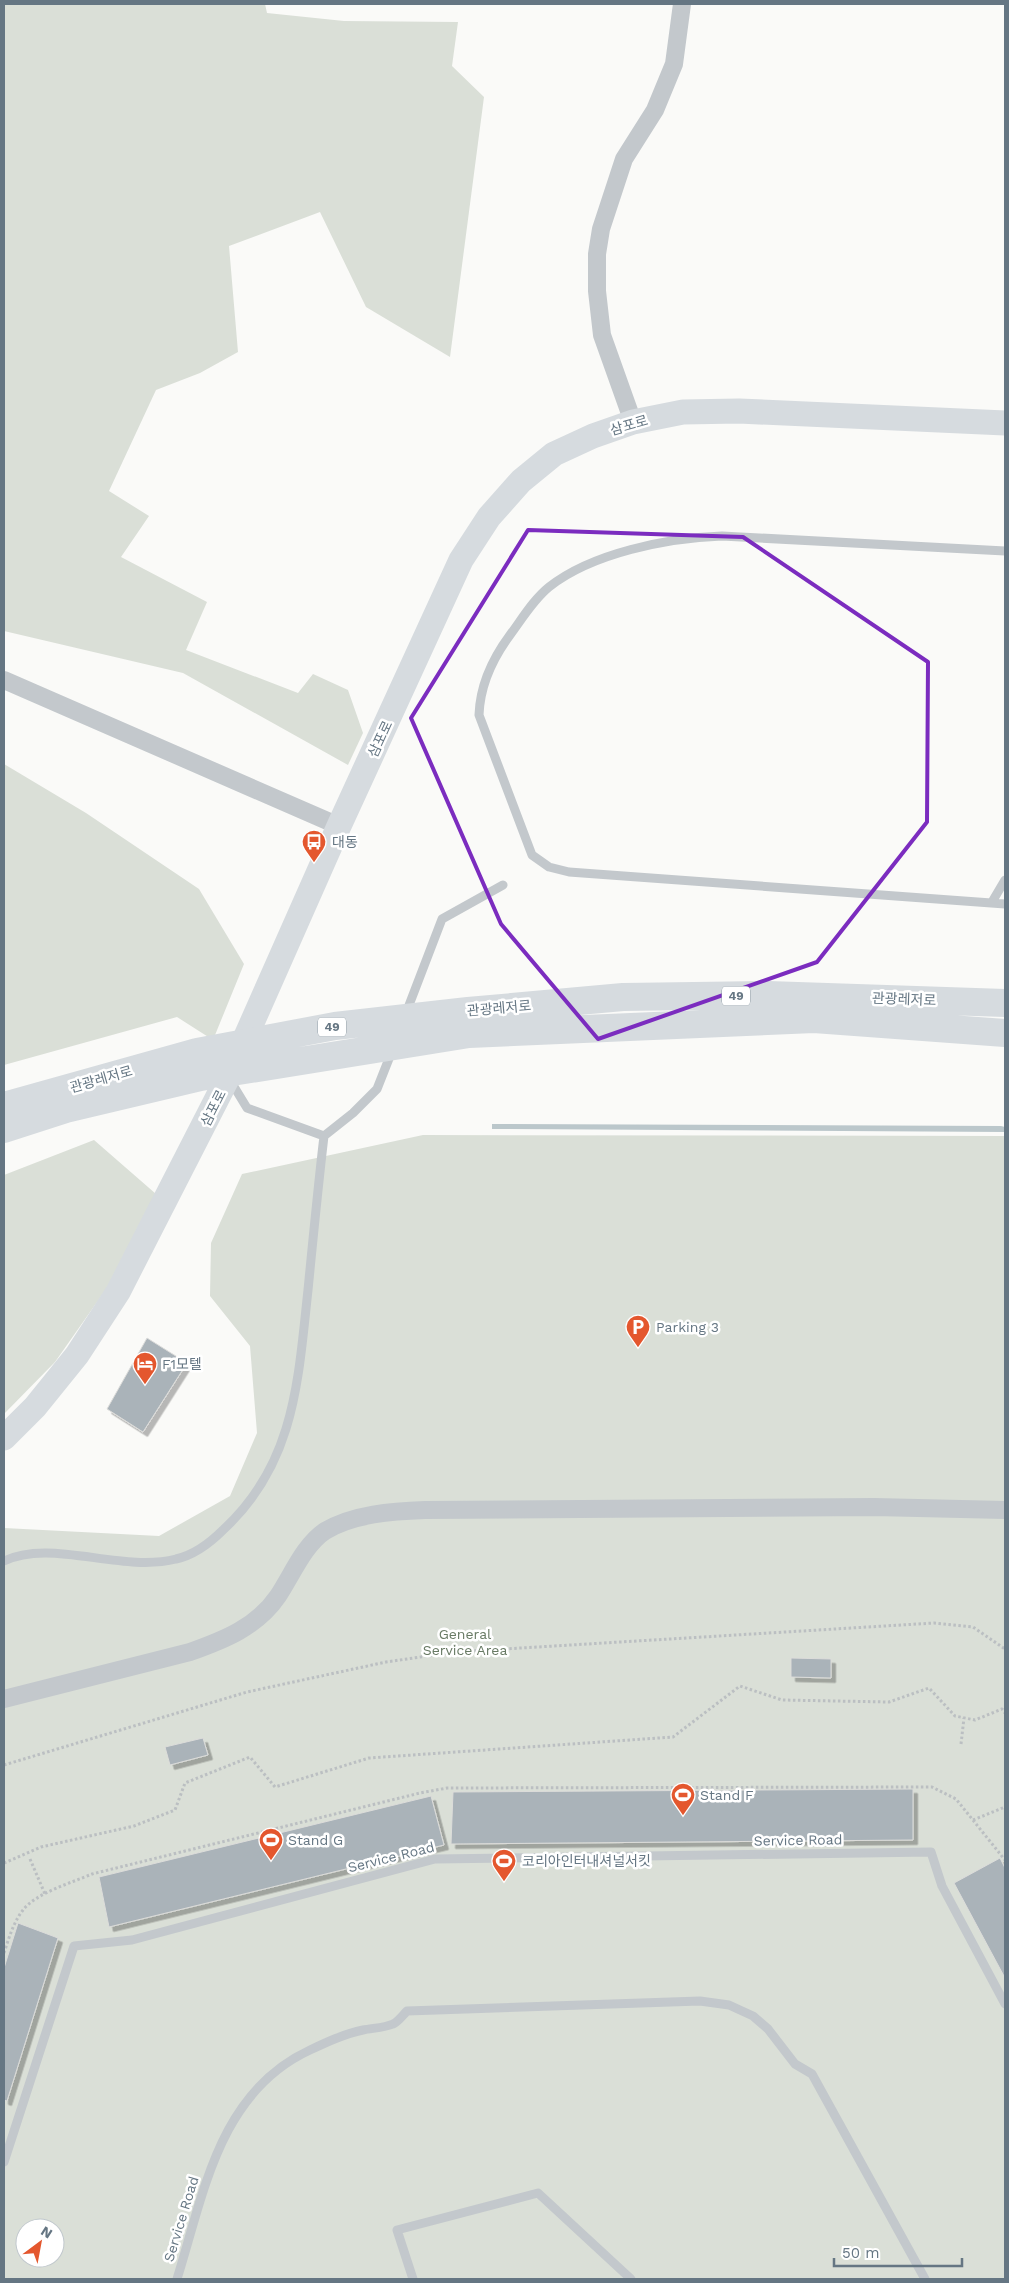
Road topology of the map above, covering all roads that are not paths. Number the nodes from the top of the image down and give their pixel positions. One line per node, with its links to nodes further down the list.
1 (682, 4): 2 (street)
2 (633, 422): 3 (street, 삼포로); 6 (street, 삼포로)
3 (1005, 423)
4 (1005, 551): 9 (lane)
5 (4, 680): 6 (street)
6 (339, 826): 15 (street, 삼포로)
7 (1005, 880): 9 (lane)
8 (503, 884): 18 (lane)
9 (992, 902): 10 (lane)
10 (1005, 904)
11 (1005, 1002): 12 (highway, 관광레저로 / 49)
12 (469, 1022): 13 (highway, 관광레저로 / 49); 14 (highway, 관광레저로 / 49)
13 (1005, 1033)
14 (199, 1064): 16 (highway, 관광레저로 / 49); 17 (highway, 관광레저로 / 49)
15 (228, 1077): 18 (lane); 19 (street, 삼포로)
16 (4, 1106)
17 (4, 1129)
18 (324, 1136): 23 (lane)
19 (4, 1438)
20 (981, 1509): 21 (street); 22 (street); 24 (street)
21 (1005, 1510)
22 (1005, 1514)
23 (4, 1561)
24 (4, 1699)
25 (1005, 2004): 26 (lane, Service Road)
26 (4, 2162)
27 (177, 2279): 30 (lane, Service Road)
28 (414, 2279): 29 (lane)
29 (631, 2279)
30 (925, 2279)

